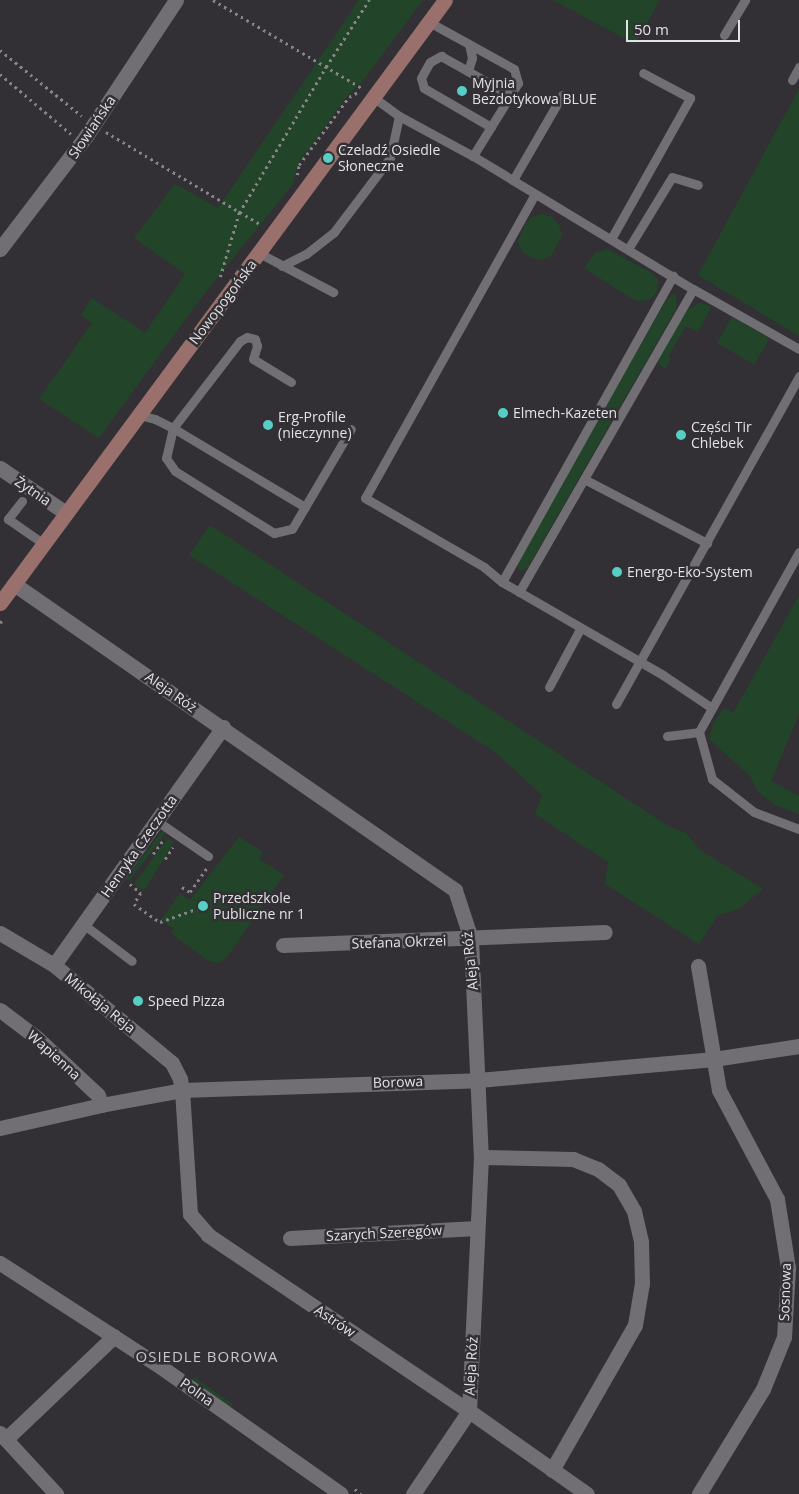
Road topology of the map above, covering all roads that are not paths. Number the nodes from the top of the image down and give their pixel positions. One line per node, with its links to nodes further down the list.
1 (176, 0): 21 (street, Słowiańska)
2 (445, 0): 4 (street, Nowopogońska)
3 (745, 0): 5 (lane)
4 (429, 22): 6 (lane); 13 (street, Nowopogońska)
5 (724, 35)
6 (469, 44): 8 (lane); 11 (lane)
7 (799, 67): 10 (lane)
8 (468, 71): 11 (lane); 15 (lane)
9 (643, 73): 20 (lane)
10 (792, 80)
11 (510, 95): 15 (lane)
12 (562, 95): 17 (lane)
13 (373, 96): 14 (lane); 23 (street, Nowopogońska)
14 (399, 116): 16 (lane); 24 (lane)
15 (491, 127): 16 (lane)
16 (473, 156): 17 (lane)
17 (512, 180): 19 (lane)
18 (698, 185): 22 (lane)
19 (535, 194): 20 (lane); 42 (lane)
20 (611, 239): 22 (lane)
21 (0, 249)
22 (628, 249): 25 (lane)
23 (259, 253): 24 (lane); 31 (street, Nowopogońska)
24 (282, 266): 27 (lane)
25 (673, 276): 26 (lane); 42 (lane)
26 (694, 289): 28 (lane); 35 (lane)
27 (333, 292)
28 (799, 349)
29 (799, 376): 40 (lane)
30 (290, 382): 32 (lane)
31 (139, 415): 32 (lane); 38 (street, Nowopogońska)
32 (173, 428): 37 (lane); 37 (lane)
33 (351, 429): 37 (lane)
34 (0, 468): 38 (street, Żytnia)
35 (584, 479): 40 (lane); 44 (lane)
36 (22, 501): 39 (lane)
37 (305, 507)
38 (66, 513): 39 (street, Nowopogońska)
39 (44, 544): 43 (street, Nowopogońska)
40 (707, 544): 47 (lane)
41 (799, 552): 50 (lane)
42 (502, 582): 44 (lane)
43 (14, 584): 45 (street, Nowopogońska); 51 (street, Aleja Róż)
44 (519, 592): 46 (lane)
45 (0, 603)
46 (580, 629): 47 (lane); 48 (lane)
47 (641, 664): 49 (lane); 50 (lane)
48 (549, 687)
49 (616, 704)
50 (712, 708): 52 (lane)
51 (223, 727): 54 (street, Henryka Czeczotta); 60 (street, Aleja Róż)
52 (699, 732): 53 (lane); 55 (lane)
53 (667, 736)
54 (157, 821): 56 (lane); 57 (street, Henryka Czeczotta)
55 (799, 829)
56 (208, 861)
57 (83, 924): 62 (lane); 63 (street, Henryka Czeczotta)
58 (606, 932): 60 (street, Stefana Okrzei)
59 (0, 933): 63 (street, Mikołaja Reja)
60 (471, 939): 61 (street, Stefana Okrzei); 68 (street, Aleja Róż)
61 (283, 946)
62 (132, 960)
63 (54, 965): 69 (street, Mikołaja Reja)
64 (698, 966): 67 (street, Sosnowa)
65 (0, 1010): 70 (street, Wapienna)
66 (799, 1046): 67 (street, Borowa)
67 (714, 1059): 68 (street, Borowa); 84 (street, Sosnowa)
68 (478, 1080): 69 (street, Borowa); 72 (street, Aleja Róż)
69 (182, 1090): 70 (street, Borowa); 77 (street, Astrów)
70 (101, 1105): 71 (street, Borowa)
71 (0, 1128)
72 (481, 1157): 73 (street, Aleja Róż); 79 (street)
73 (477, 1228): 74 (street, Szarych Szeregów); 77 (street, Aleja Róż)
74 (290, 1238)
75 (0, 1263): 76 (street, Polna)
76 (114, 1336): 78 (street); 81 (street, Polna)
77 (469, 1411): 79 (street, Astrów); 82 (street, Aleja Róż)
78 (3, 1436): 80 (street)
79 (552, 1470): 83 (street, Astrów)
80 (56, 1494)
81 (341, 1494)
82 (413, 1494)
83 (587, 1494)
84 (699, 1494)

